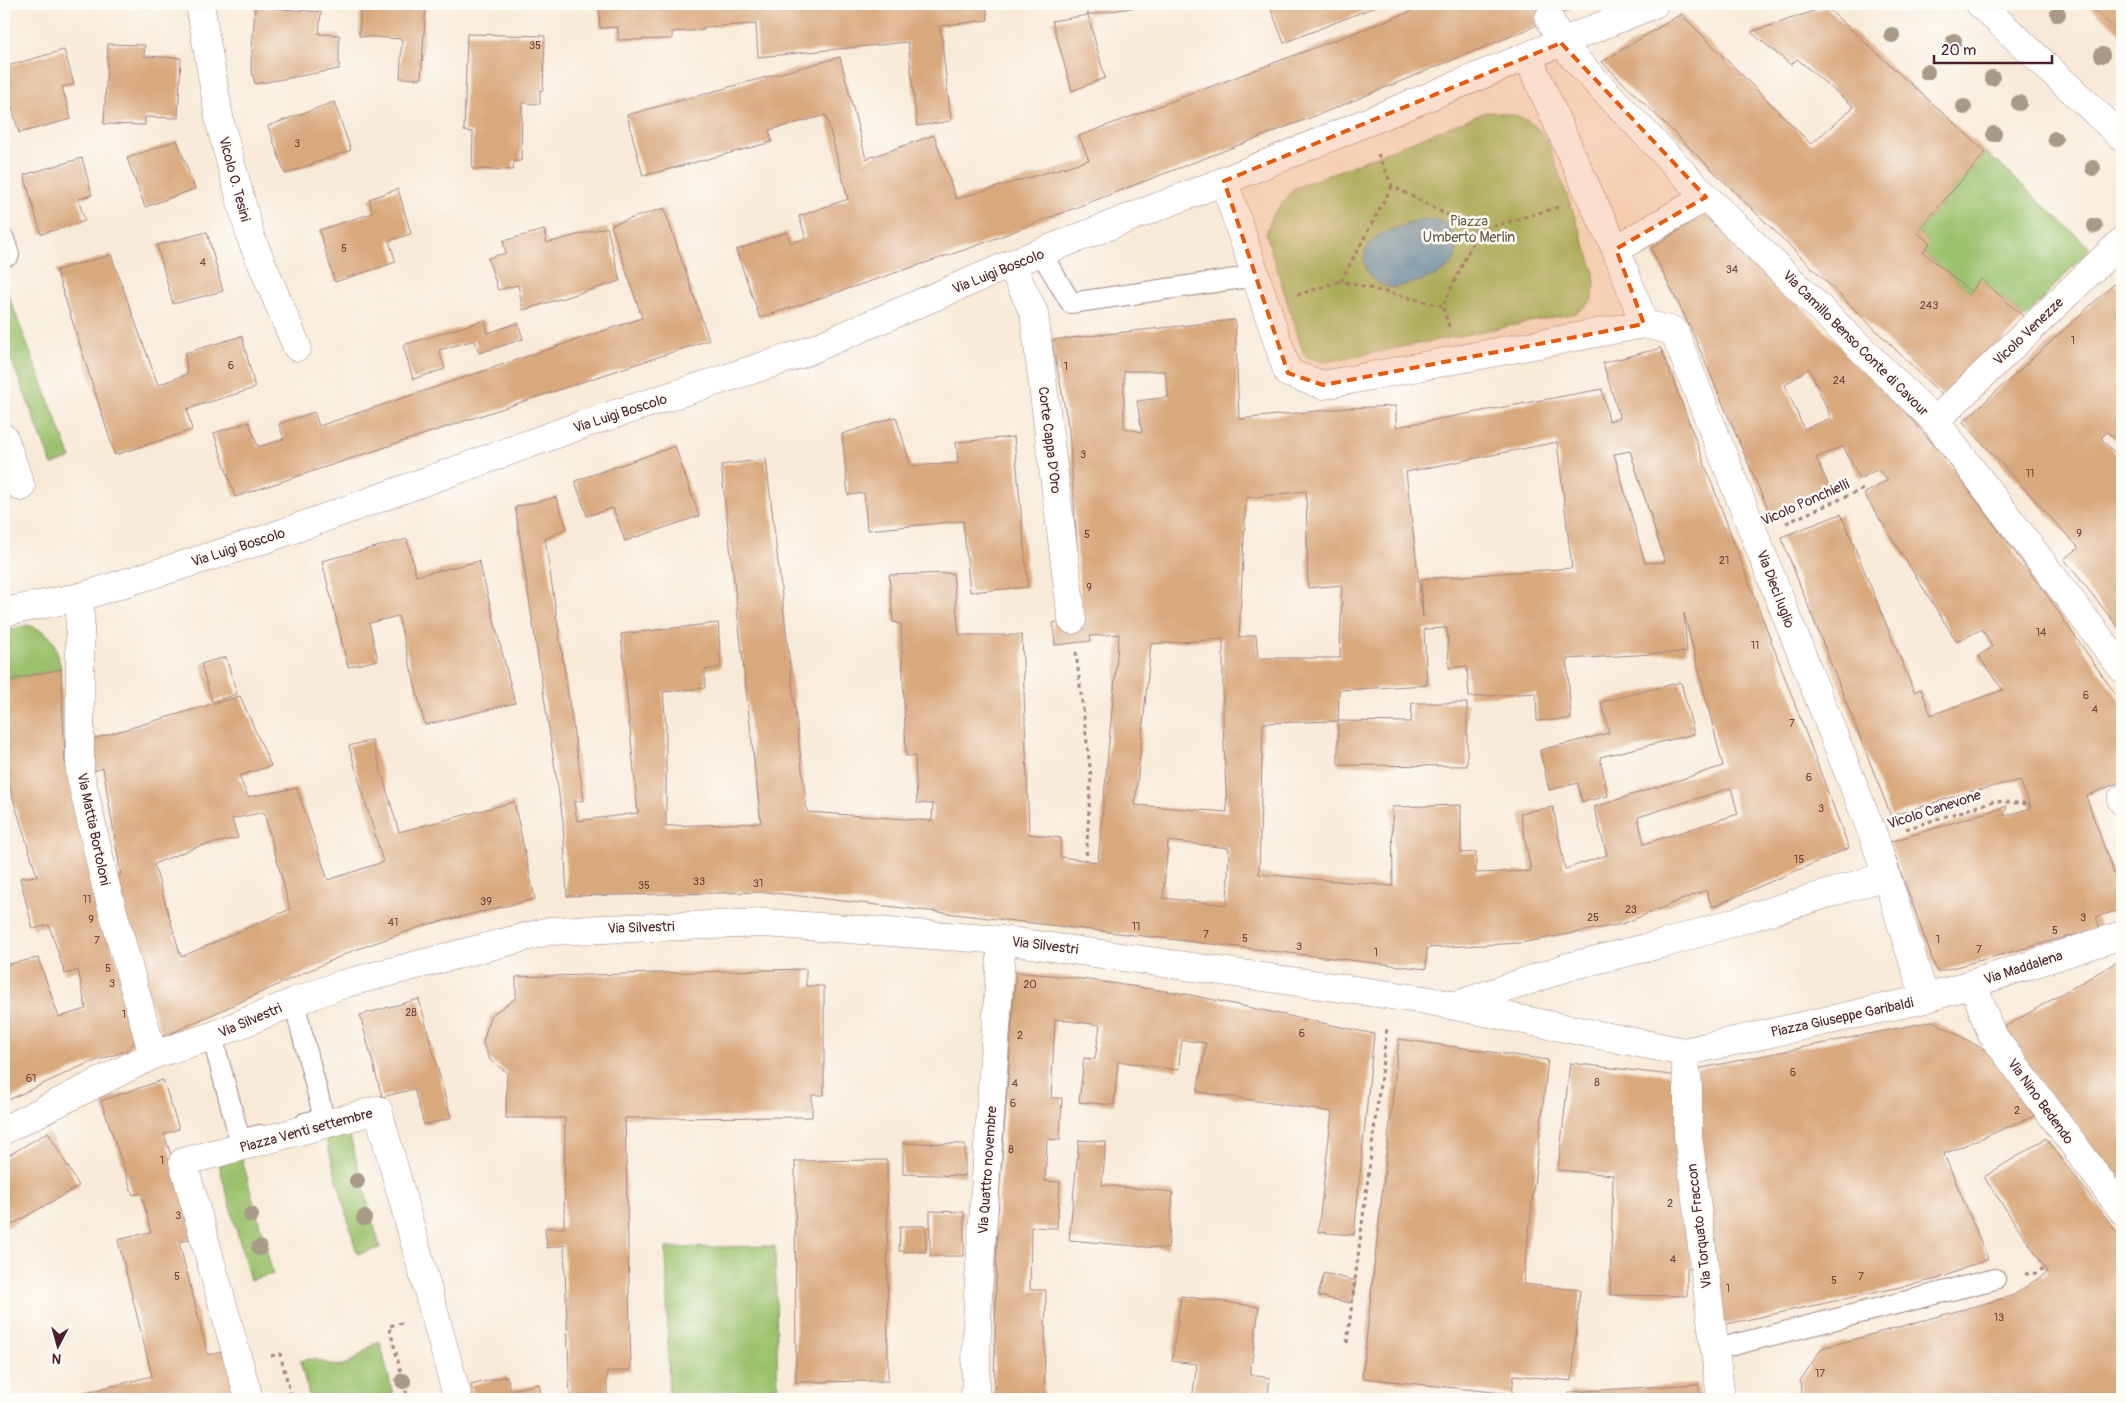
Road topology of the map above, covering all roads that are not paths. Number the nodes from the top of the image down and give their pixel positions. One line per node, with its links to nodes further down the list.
1 (200, 4): 16 (street, Vicolo O. Tesini)
2 (1654, 4): 5 (street)
3 (1980, 4): 7 (street)
4 (1549, 18): 5 (street, Via Camillo Benso Conte di Cavour)
5 (1561, 43): 6 (street); 9 (street, Via Camillo Benso Conte di Cavour)
6 (1528, 57): 8 (street); 11 (street)
7 (2122, 137)
8 (1224, 181): 12 (street, Via Luigi Boscolo); 14 (street)
9 (1706, 197): 11 (street); 17 (street, Via Camillo Benso Conte di Cavour)
10 (2122, 241): 17 (street, Vicolo Venezze)
11 (1616, 249): 15 (street)
12 (1041, 253): 13 (street, Via Luigi Boscolo); 14 (lane)
13 (1011, 264): 20 (street, Via Luigi Boscolo); 22 (street, Corte Cappa D'Oro)
14 (1256, 276): 15 (street)
15 (1644, 324): 24 (street, Via Dieci luglio)
16 (297, 347)
17 (1935, 421): 23 (street, Via Camillo Benso Conte di Cavour)
18 (4, 438): 19 (street)
19 (21, 487)
20 (80, 597): 21 (street, Via Luigi Boscolo); 34 (street, Via Mattia Bortoloni)
21 (4, 612)
22 (1074, 631)
23 (2122, 668)
24 (1886, 876): 29 (street, Piazza Giuseppe Garibaldi); 31 (street, Piazza Giuseppe Garibaldi)
25 (2122, 935): 28 (street, Via Maddalena)
26 (1002, 940): 27 (street, Via Silvestri); 30 (street, Via Silvestri); 45 (street, Via Quattro novembre)
27 (1312, 982): 31 (street, Piazza Giuseppe Garibaldi)
28 (1973, 984): 29 (street, Via Maddalena); 38 (street, Via Nino Bedendo)
29 (1925, 999): 33 (street, Piazza Giuseppe Garibaldi)
30 (294, 1002): 32 (street, Via Silvestri); 32 (lane, Piazza Venti settembre)
31 (1456, 1005): 33 (street, Piazza Giuseppe Garibaldi)
32 (212, 1036): 34 (street, Via Silvestri)
33 (1684, 1052): 42 (street, Via Torquato Fraccon)
34 (153, 1055): 36 (street, Via Silvestri)
35 (374, 1113): 40 (street, Piazza Venti settembre)
36 (4, 1130)
37 (202, 1160): 41 (street)
38 (2122, 1210)
39 (1994, 1279): 42 (lane)
40 (414, 1288)
41 (244, 1335)
42 (1713, 1350): 46 (street, Via Torquato Fraccon)
43 (249, 1399): 44 (street, Piazza Venti settembre)
44 (458, 1399)
45 (975, 1399)
46 (1721, 1399)

